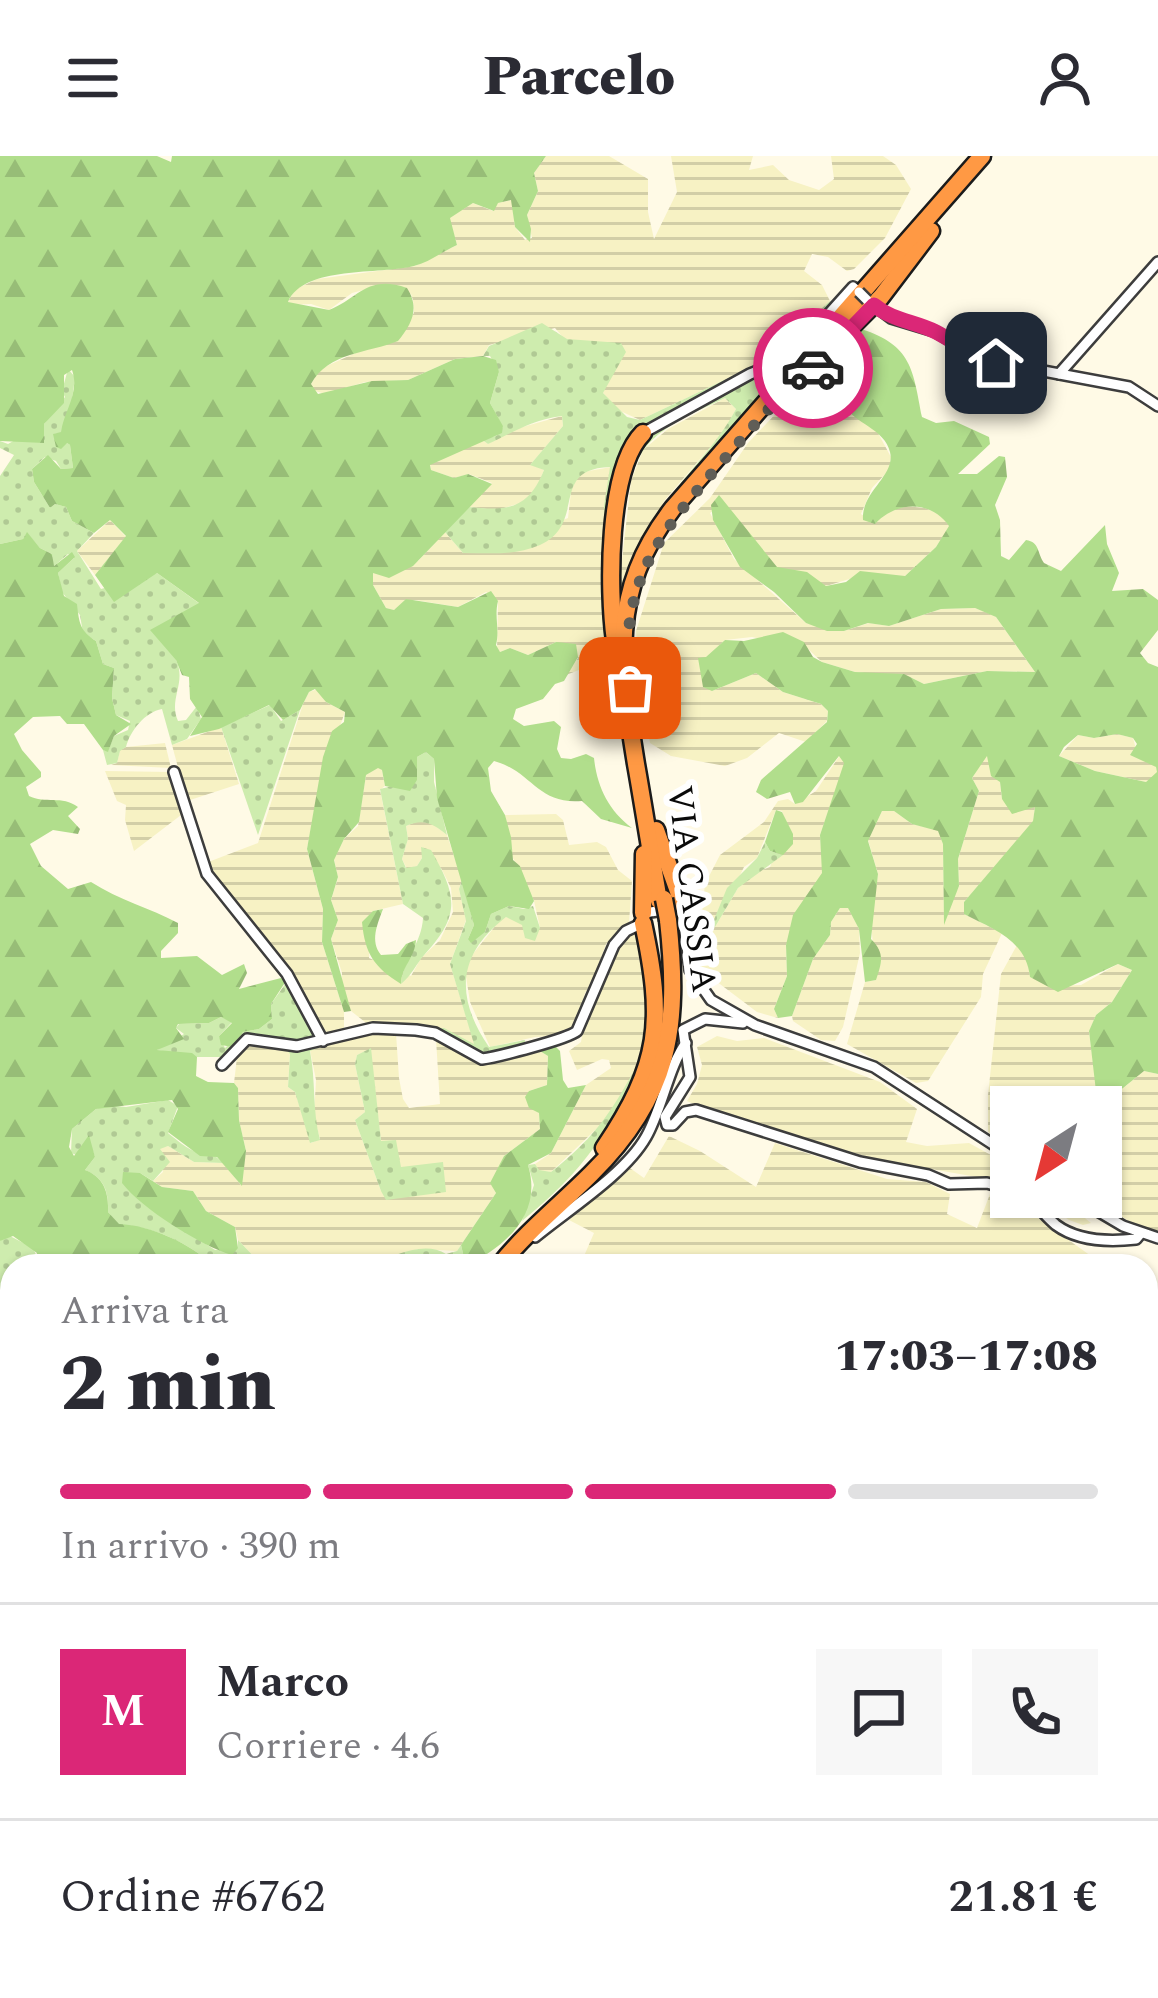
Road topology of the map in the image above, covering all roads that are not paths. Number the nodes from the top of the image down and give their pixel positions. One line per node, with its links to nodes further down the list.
1 (986, 156): 2 (highway, VIA CASSIA)
2 (949, 198): 4 (highway); 4 (highway); 6 (highway, VIA CASSIA); 9 (highway, VIA CASSIA)
3 (1158, 262): 5 (street)
4 (863, 296): 5 (street); 6 (highway); 8 (street)
5 (1059, 374): 7 (street)
6 (783, 392): 11 (highway, VIA CASSIA)
7 (1158, 406)
8 (643, 433): 9 (highway)
9 (624, 686): 11 (highway, VIA CASSIA)
10 (174, 772): 16 (street)
11 (645, 804): 12 (highway); 13 (highway); 13 (highway, VIA CASSIA, bridge)
12 (684, 908): 13 (street); 14 (street)
13 (654, 919): 16 (street); 18 (highway, VIA CASSIA); 25 (highway, VIA CASSIA)
14 (754, 1024): 15 (street); 19 (street)
15 (685, 1037): 18 (highway); 20 (street); 27 (street)
16 (323, 1041): 17 (street)
17 (222, 1065)
18 (659, 1081): 26 (highway, VIA CASSIA)
19 (990, 1142)
20 (990, 1184)
21 (1049, 1218): 23 (street)
22 (1107, 1218): 23 (street)
23 (1141, 1233): 24 (street)
24 (1158, 1238)
25 (505, 1254)
26 (508, 1254)
27 (520, 1254)

